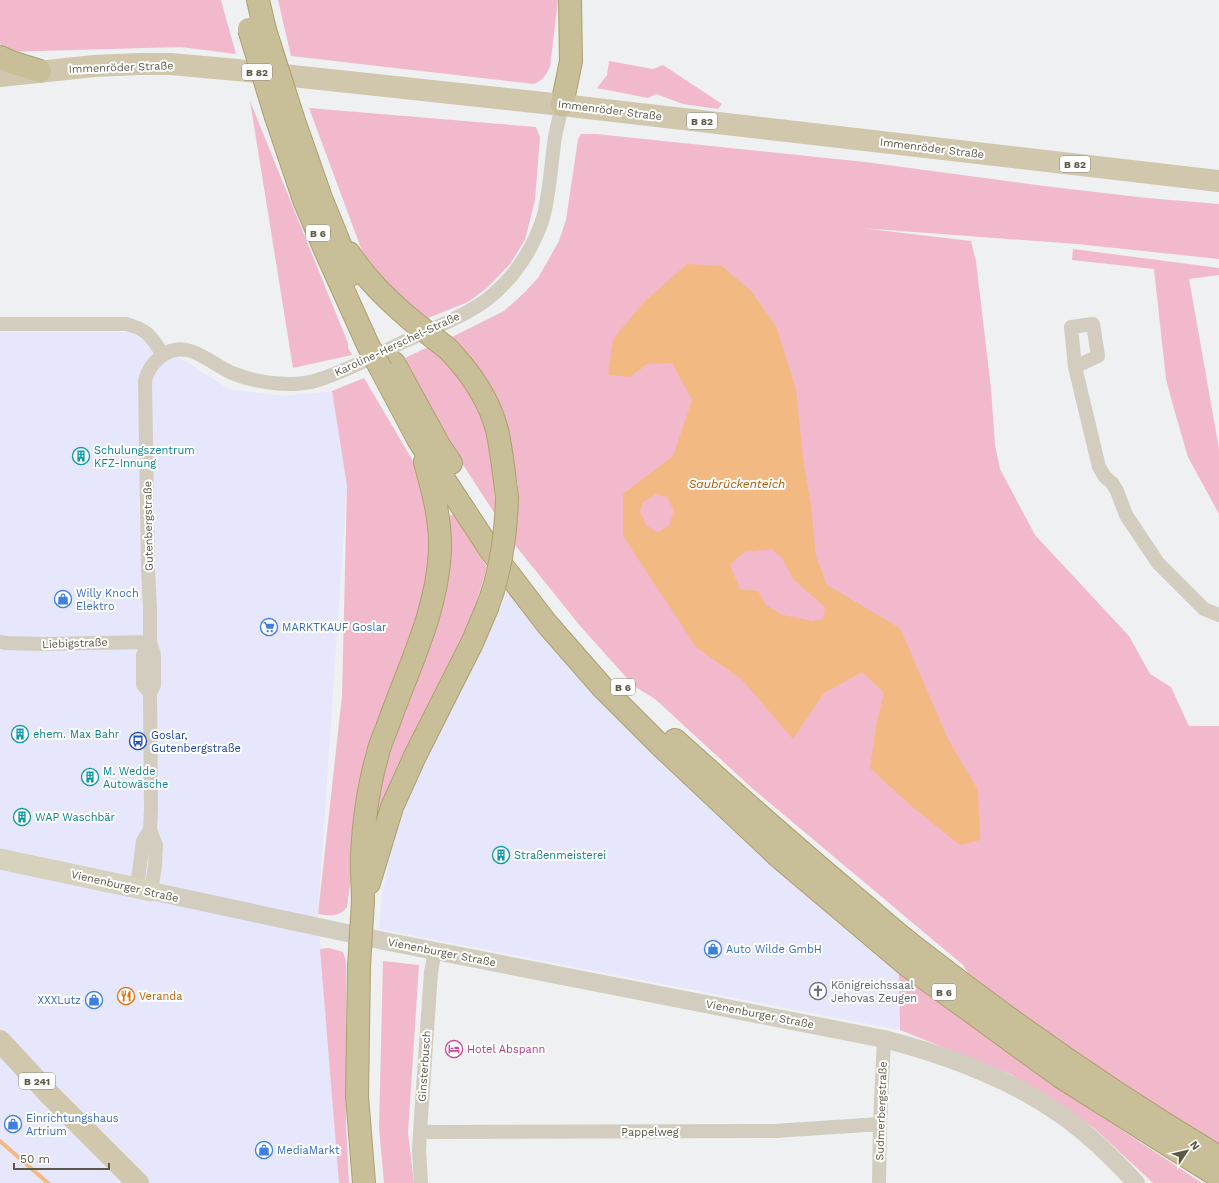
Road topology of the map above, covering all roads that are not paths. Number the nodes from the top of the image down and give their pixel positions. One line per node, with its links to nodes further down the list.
1 (242, 0): 4 (highway, B 6)
2 (258, 0): 4 (highway, B 6)
3 (570, 9): 8 (highway)
4 (257, 29): 9 (highway, B 6, bridge)
5 (0, 57): 6 (highway)
6 (40, 71): 7 (main road, Immenröder Straße / B 82); 8 (main road, Immenröder Straße / B 82)
7 (0, 76)
8 (559, 104): 10 (main road, Immenröder Straße / B 82); 14 (street, Karoline-Herschel-Straße)
9 (284, 117): 11 (highway, B 6); 13 (highway, B 6)
10 (1219, 181)
11 (333, 229): 13 (highway, B 6); 23 (highway, bridge)
12 (0, 324): 14 (street)
13 (375, 342): 15 (highway, B 6)
14 (163, 355): 20 (street, Gutenbergstraße)
15 (387, 366): 17 (highway, B 6); 29 (highway, B 6)
16 (1076, 367): 18 (street)
17 (419, 441): 23 (highway); 30 (highway, B 6)
18 (1219, 615)
19 (0, 642): 20 (street, Liebigstraße)
20 (150, 642): 22 (street, Gutenbergstraße)
21 (0, 859): 22 (main road, Vienenburger Straße)
22 (144, 889): 24 (street, Vienenburger Straße)
23 (363, 901): 32 (highway, bridge)
24 (435, 950): 25 (street, Vienenburger Straße); 28 (street, Ginsterbusch)
25 (884, 1039): 27 (street, Sudmerbergstraße); 35 (street, Vienenburger Straße)
26 (0, 1041): 31 (main road, B 241)
27 (880, 1124): 28 (street, Pappelweg); 34 (street, Sudmerbergstraße)
28 (420, 1132): 33 (street, Ginsterbusch)
29 (1219, 1157)
30 (1219, 1177)
31 (138, 1183)
32 (364, 1183)
33 (421, 1183)
34 (879, 1183)
35 (1136, 1183)

